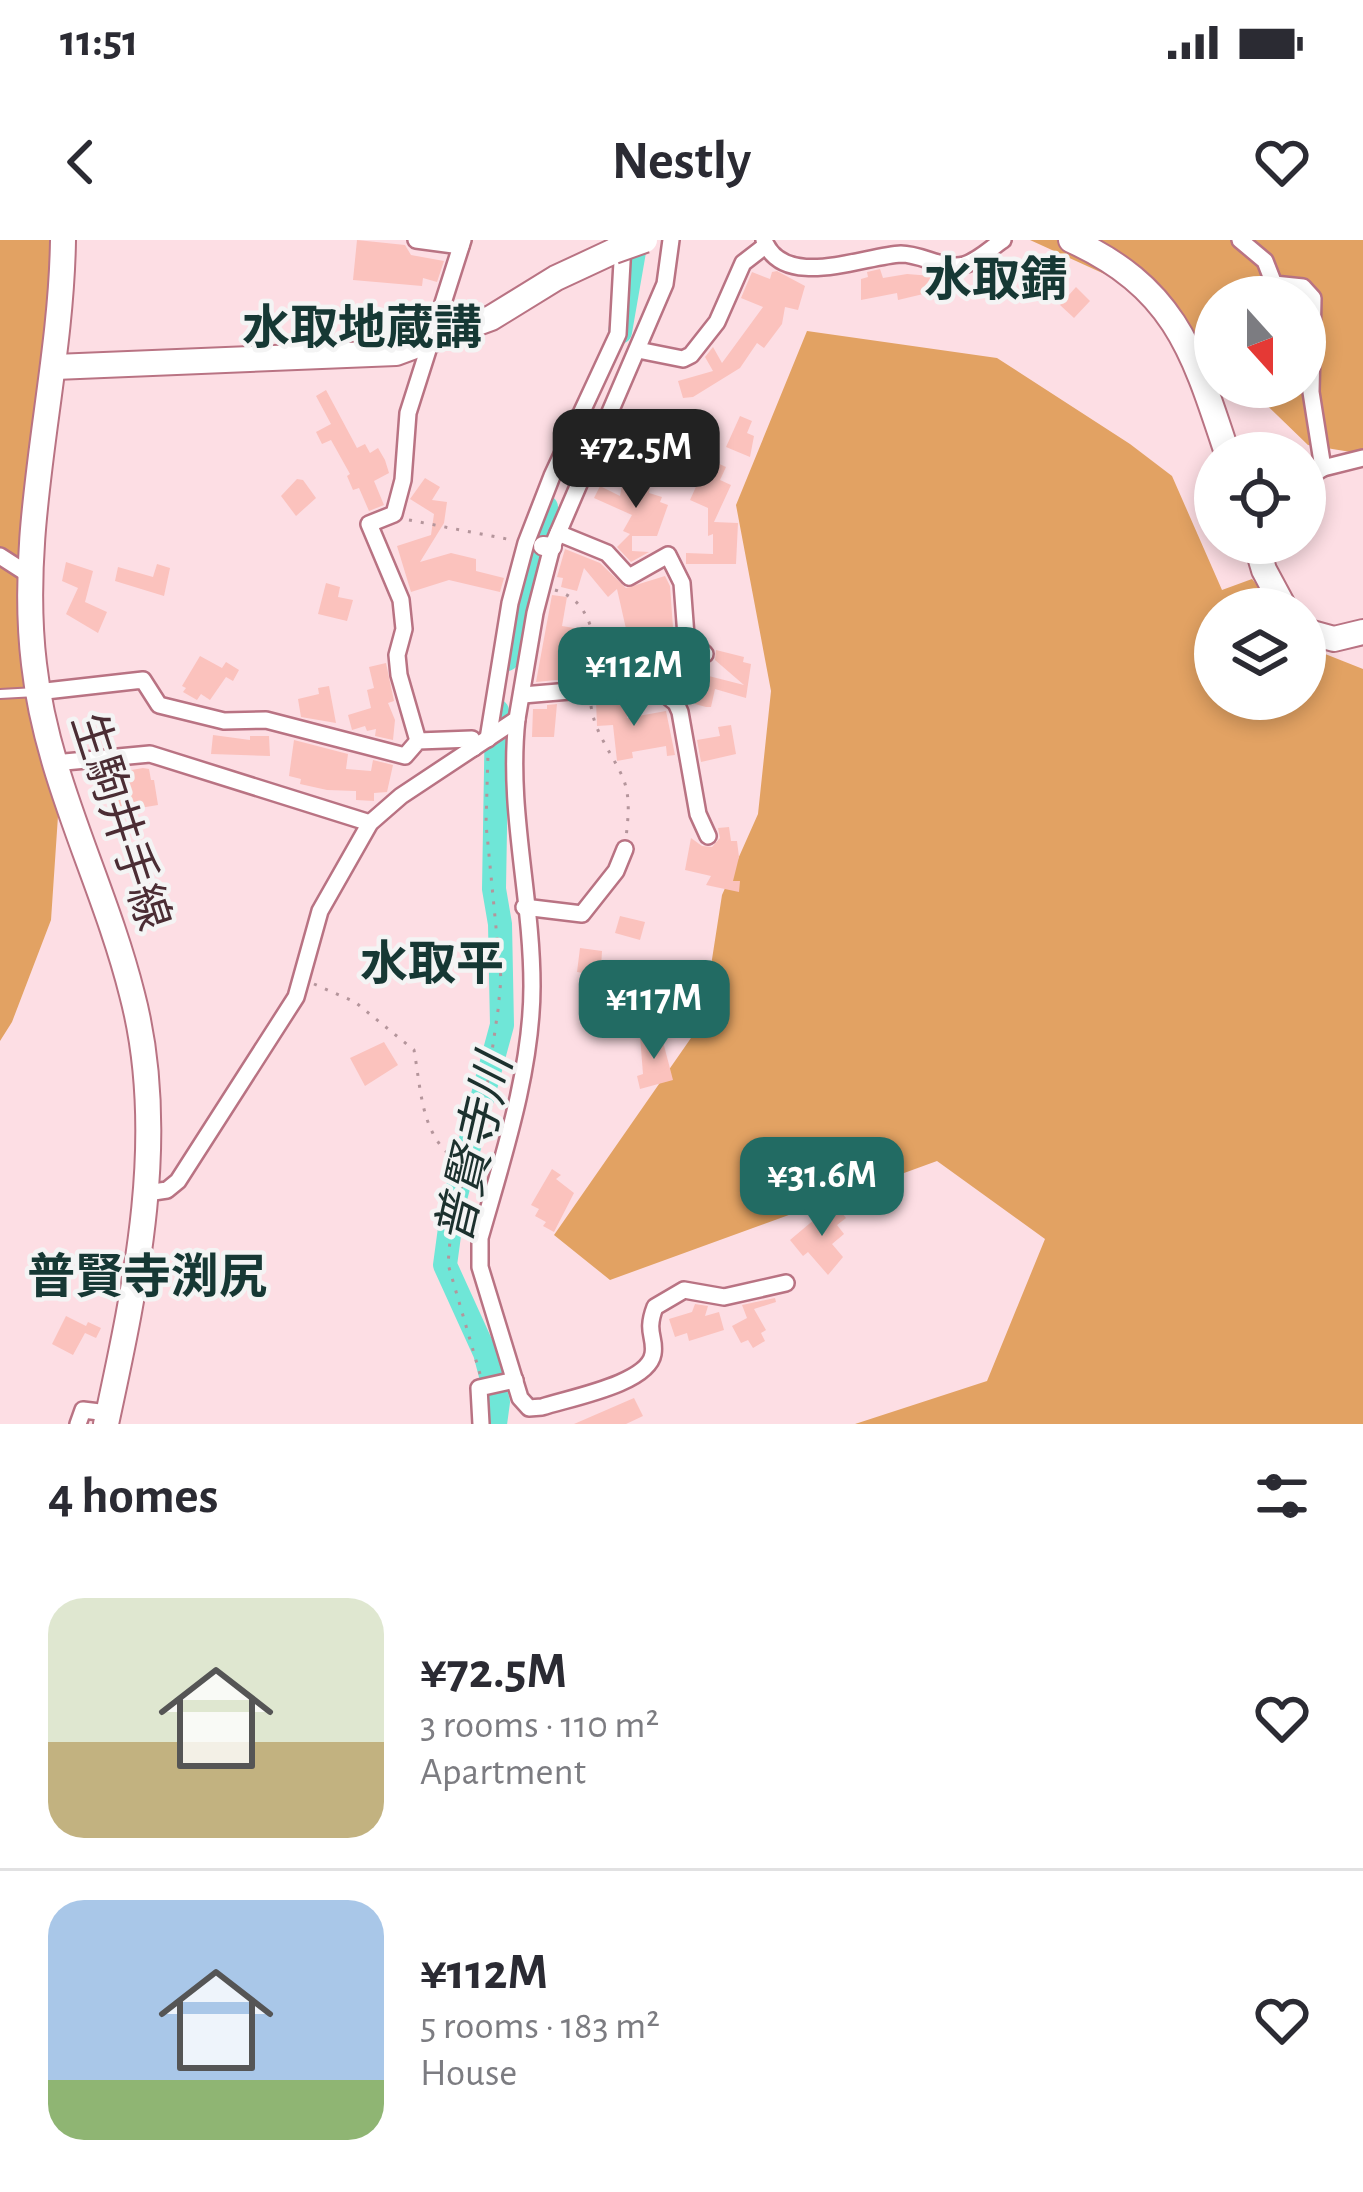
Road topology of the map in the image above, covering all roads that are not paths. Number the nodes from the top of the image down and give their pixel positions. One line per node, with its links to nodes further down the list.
1 (63, 240): 13 (main road, 生駒井手線)
2 (416, 240): 8 (street)
3 (645, 240): 10 (main road, bridge)
4 (671, 240): 12 (street)
5 (1003, 240): 9 (street)
6 (1071, 240): 14 (main road)
7 (1240, 240): 15 (street)
8 (462, 243): 11 (street)
9 (765, 243): 12 (street)
10 (618, 245): 11 (main road); 20 (street)
11 (427, 344): 13 (main road); 32 (street)
12 (638, 350): 17 (street)
13 (55, 367): 22 (main road, 生駒井手線)
14 (1218, 432)
15 (1317, 432)
16 (693, 448): 17 (street)
17 (595, 449): 20 (street)
18 (1363, 458): 19 (street)
19 (1326, 467)
20 (545, 542): 26 (street); 30 (street); 31 (street)
21 (0, 556): 22 (street)
22 (31, 577): 28 (main road, 生駒井手線)
23 (1363, 632): 24 (main road)
24 (1326, 637)
25 (661, 652): 27 (street)
26 (705, 654)
27 (652, 684): 30 (street); 35 (street)
28 (38, 692): 29 (lane); 32 (street); 33 (main road, 生駒井手線)
29 (0, 694)
30 (523, 695): 31 (street)
31 (496, 734): 32 (street); 34 (street); 37 (street)
32 (418, 741)
33 (54, 763): 34 (street); 38 (main road, 生駒井手線)
34 (370, 823): 38 (street)
35 (709, 836)
36 (625, 849): 37 (street)
37 (524, 908): 40 (street)
38 (147, 1192): 41 (main road, 生駒井手線)
39 (786, 1283): 40 (street)
40 (510, 1381): 43 (street)
41 (107, 1418): 42 (street)
42 (78, 1424)
43 (481, 1424)

